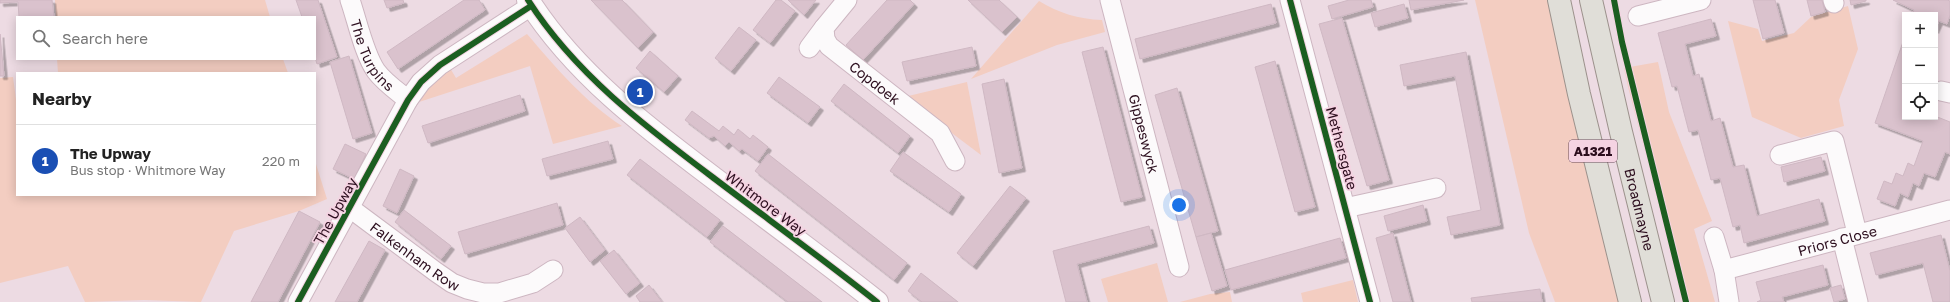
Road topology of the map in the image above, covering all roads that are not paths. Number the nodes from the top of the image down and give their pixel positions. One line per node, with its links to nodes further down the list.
1 (350, 0): 12 (street, The Turpins)
2 (847, 0): 10 (street)
3 (1110, 0): 21 (street, Gippeswyck)
4 (1290, 0): 17 (street, Methersgate)
5 (1559, 0): 27 (main road, A1321)
6 (1591, 0): 28 (main road, Broadmayne / A1321)
7 (1701, 0): 9 (street)
8 (529, 3): 12 (street, The Upway); 25 (street, Whitmore Way)
9 (1638, 16)
10 (824, 28): 11 (street); 14 (street, Copdoek)
11 (809, 48)
12 (408, 100): 16 (street, The Upway)
13 (1780, 155): 19 (street)
14 (955, 161)
15 (1436, 188): 17 (street)
16 (350, 208): 22 (street, Falkenham Row); 24 (street, The Upway)
17 (1346, 208): 26 (street, Methersgate)
18 (1950, 210): 19 (street, Priors Close)
19 (1850, 236): 23 (street, Priors Close); 30 (street)
20 (1714, 237): 23 (street)
21 (1179, 266)
22 (553, 270)
23 (1724, 270): 29 (street)
24 (298, 302)
25 (877, 302)
26 (1370, 302)
27 (1630, 302)
28 (1663, 302)
29 (1730, 302)
30 (1858, 302)

